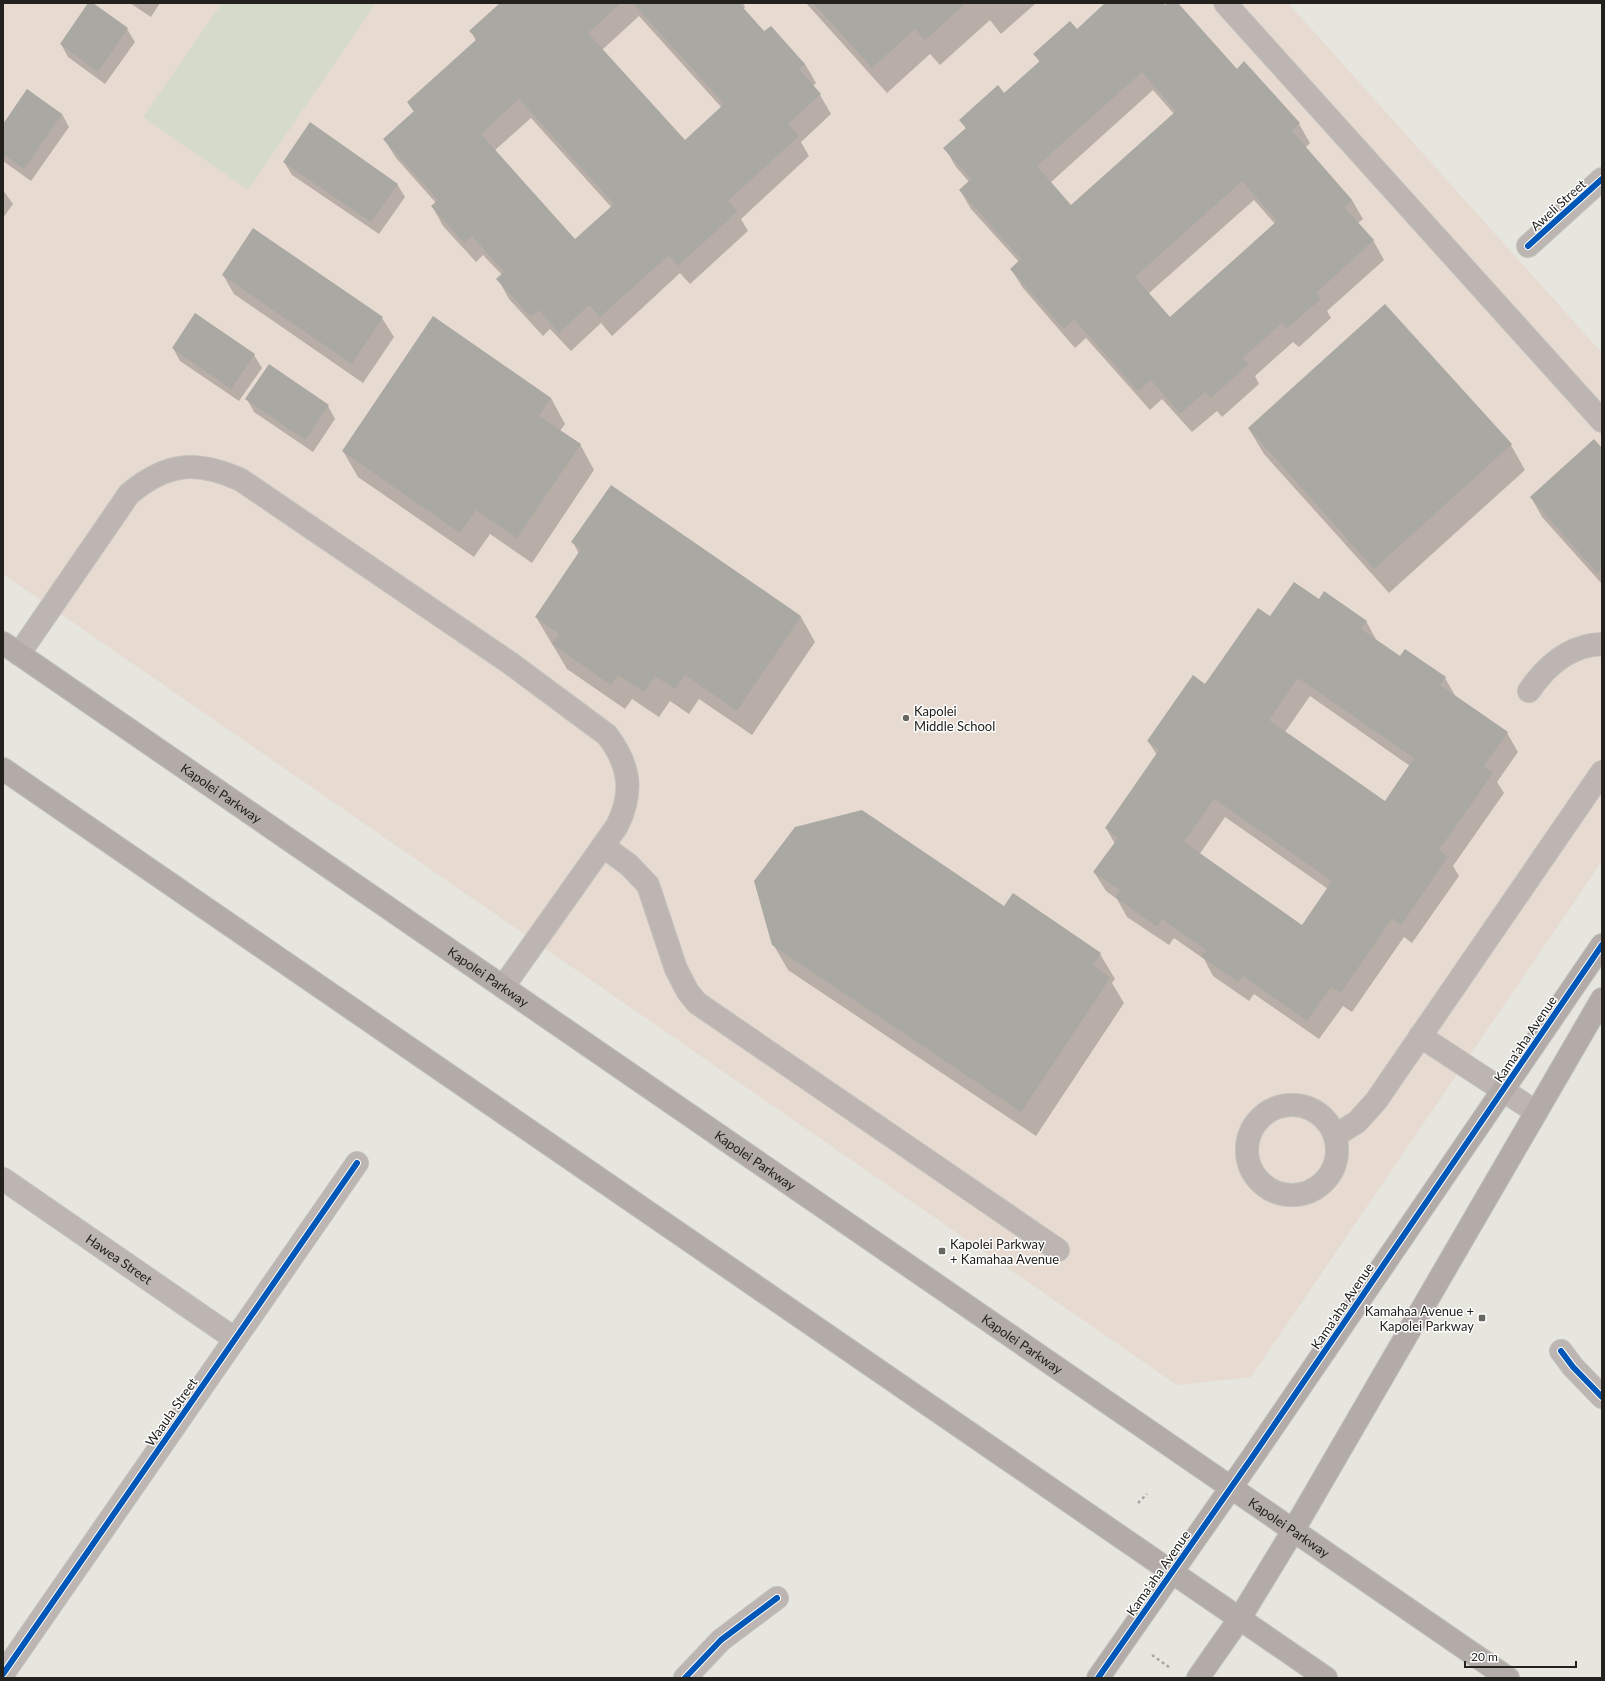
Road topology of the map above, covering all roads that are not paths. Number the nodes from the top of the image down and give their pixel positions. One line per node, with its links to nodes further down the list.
1 (1225, 3): 4 (street)
2 (1602, 179): 3 (street, Aweli Street)
3 (1528, 246)
4 (1602, 421)
5 (1602, 644): 7 (street)
6 (11, 648): 10 (street); 12 (main road, Kapolei Parkway)
7 (1529, 691)
8 (3, 769): 26 (main road)
9 (1602, 772): 14 (street)
10 (603, 846): 12 (street); 20 (street)
11 (1602, 945): 15 (main road, Kama'aha Avenue)
12 (503, 987): 24 (main road, Kapolei Parkway)
13 (1602, 999): 16 (main road)
14 (1420, 1036): 15 (street); 17 (street)
15 (1503, 1090): 16 (street); 24 (main road, Kama'aha Avenue)
16 (1536, 1112): 25 (main road)
17 (1336, 1135): 17 (street)
18 (356, 1163): 21 (street, Waaula Street)
19 (3, 1179): 21 (street, Hawea Street)
20 (1058, 1250)
21 (235, 1339): 29 (street, Waaula Street)
22 (1562, 1351): 23 (street)
23 (1602, 1396)
24 (1231, 1488): 25 (main road, Kapolei Parkway); 26 (main road, Kama'aha Avenue)
25 (1293, 1530): 28 (main road); 34 (main road, Kapolei Parkway)
26 (1172, 1572): 28 (main road); 31 (main road, Kama'aha Avenue)
27 (777, 1598): 30 (street)
28 (1240, 1618): 32 (main road); 33 (main road)
29 (3, 1674)
30 (685, 1678)
31 (1098, 1678)
32 (1198, 1678)
33 (1326, 1678)
34 (1508, 1678)

